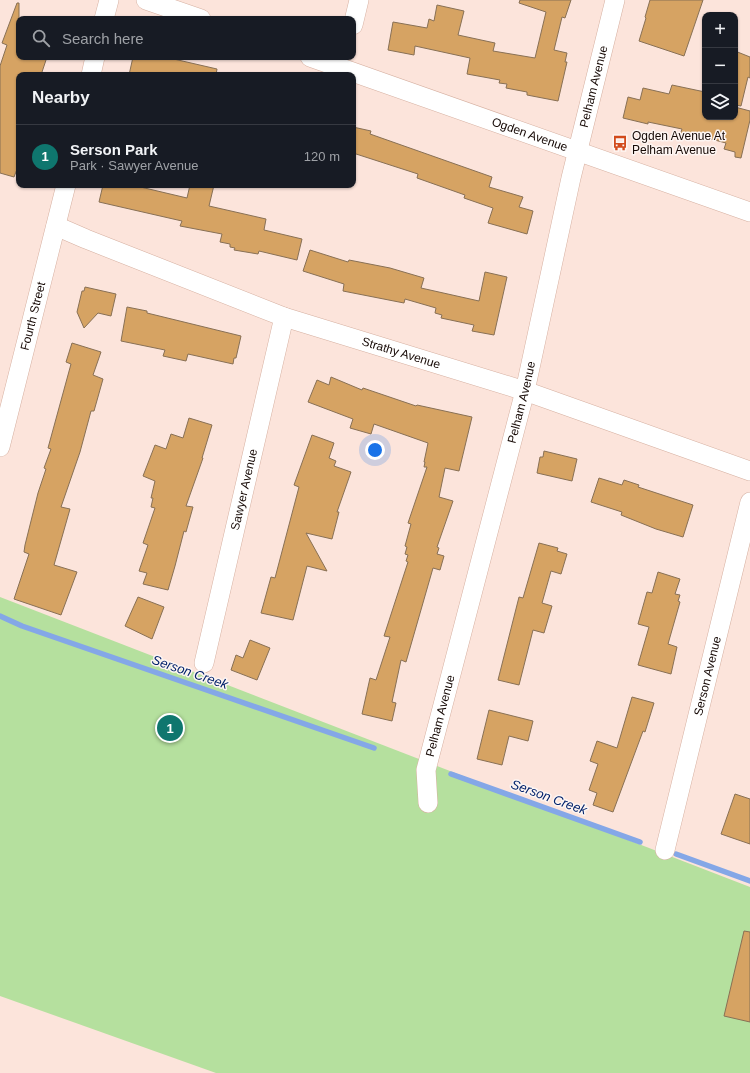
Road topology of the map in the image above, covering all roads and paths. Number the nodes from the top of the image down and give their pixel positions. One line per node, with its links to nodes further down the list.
1 (109, 0): 5 (street)
2 (146, 0): 6 (street)
3 (359, 0): 7 (street)
4 (614, 0): 12 (street, Pelham Avenue)
5 (105, 16)
6 (192, 16)
7 (355, 16)
8 (94, 60): 11 (street)
9 (327, 60): 10 (street, Ogden Avenue)
10 (344, 63): 12 (street, Ogden Avenue)
11 (92, 72)
12 (577, 152): 14 (street, Ogden Avenue); 17 (street, Pelham Avenue)
13 (65, 188): 15 (street, Fourth Street)
14 (750, 212)
15 (56, 226): 16 (street, Strathy Avenue); 18 (street, Fourth Street)
16 (284, 317): 17 (street, Strathy Avenue); 21 (street, Sawyer Avenue)
17 (525, 391): 19 (street, Strathy Avenue); 22 (street, Pelham Avenue)
18 (0, 447)
19 (750, 471)
20 (750, 502): 23 (street, Serson Avenue)
21 (204, 663)
22 (428, 803)
23 (665, 850)

